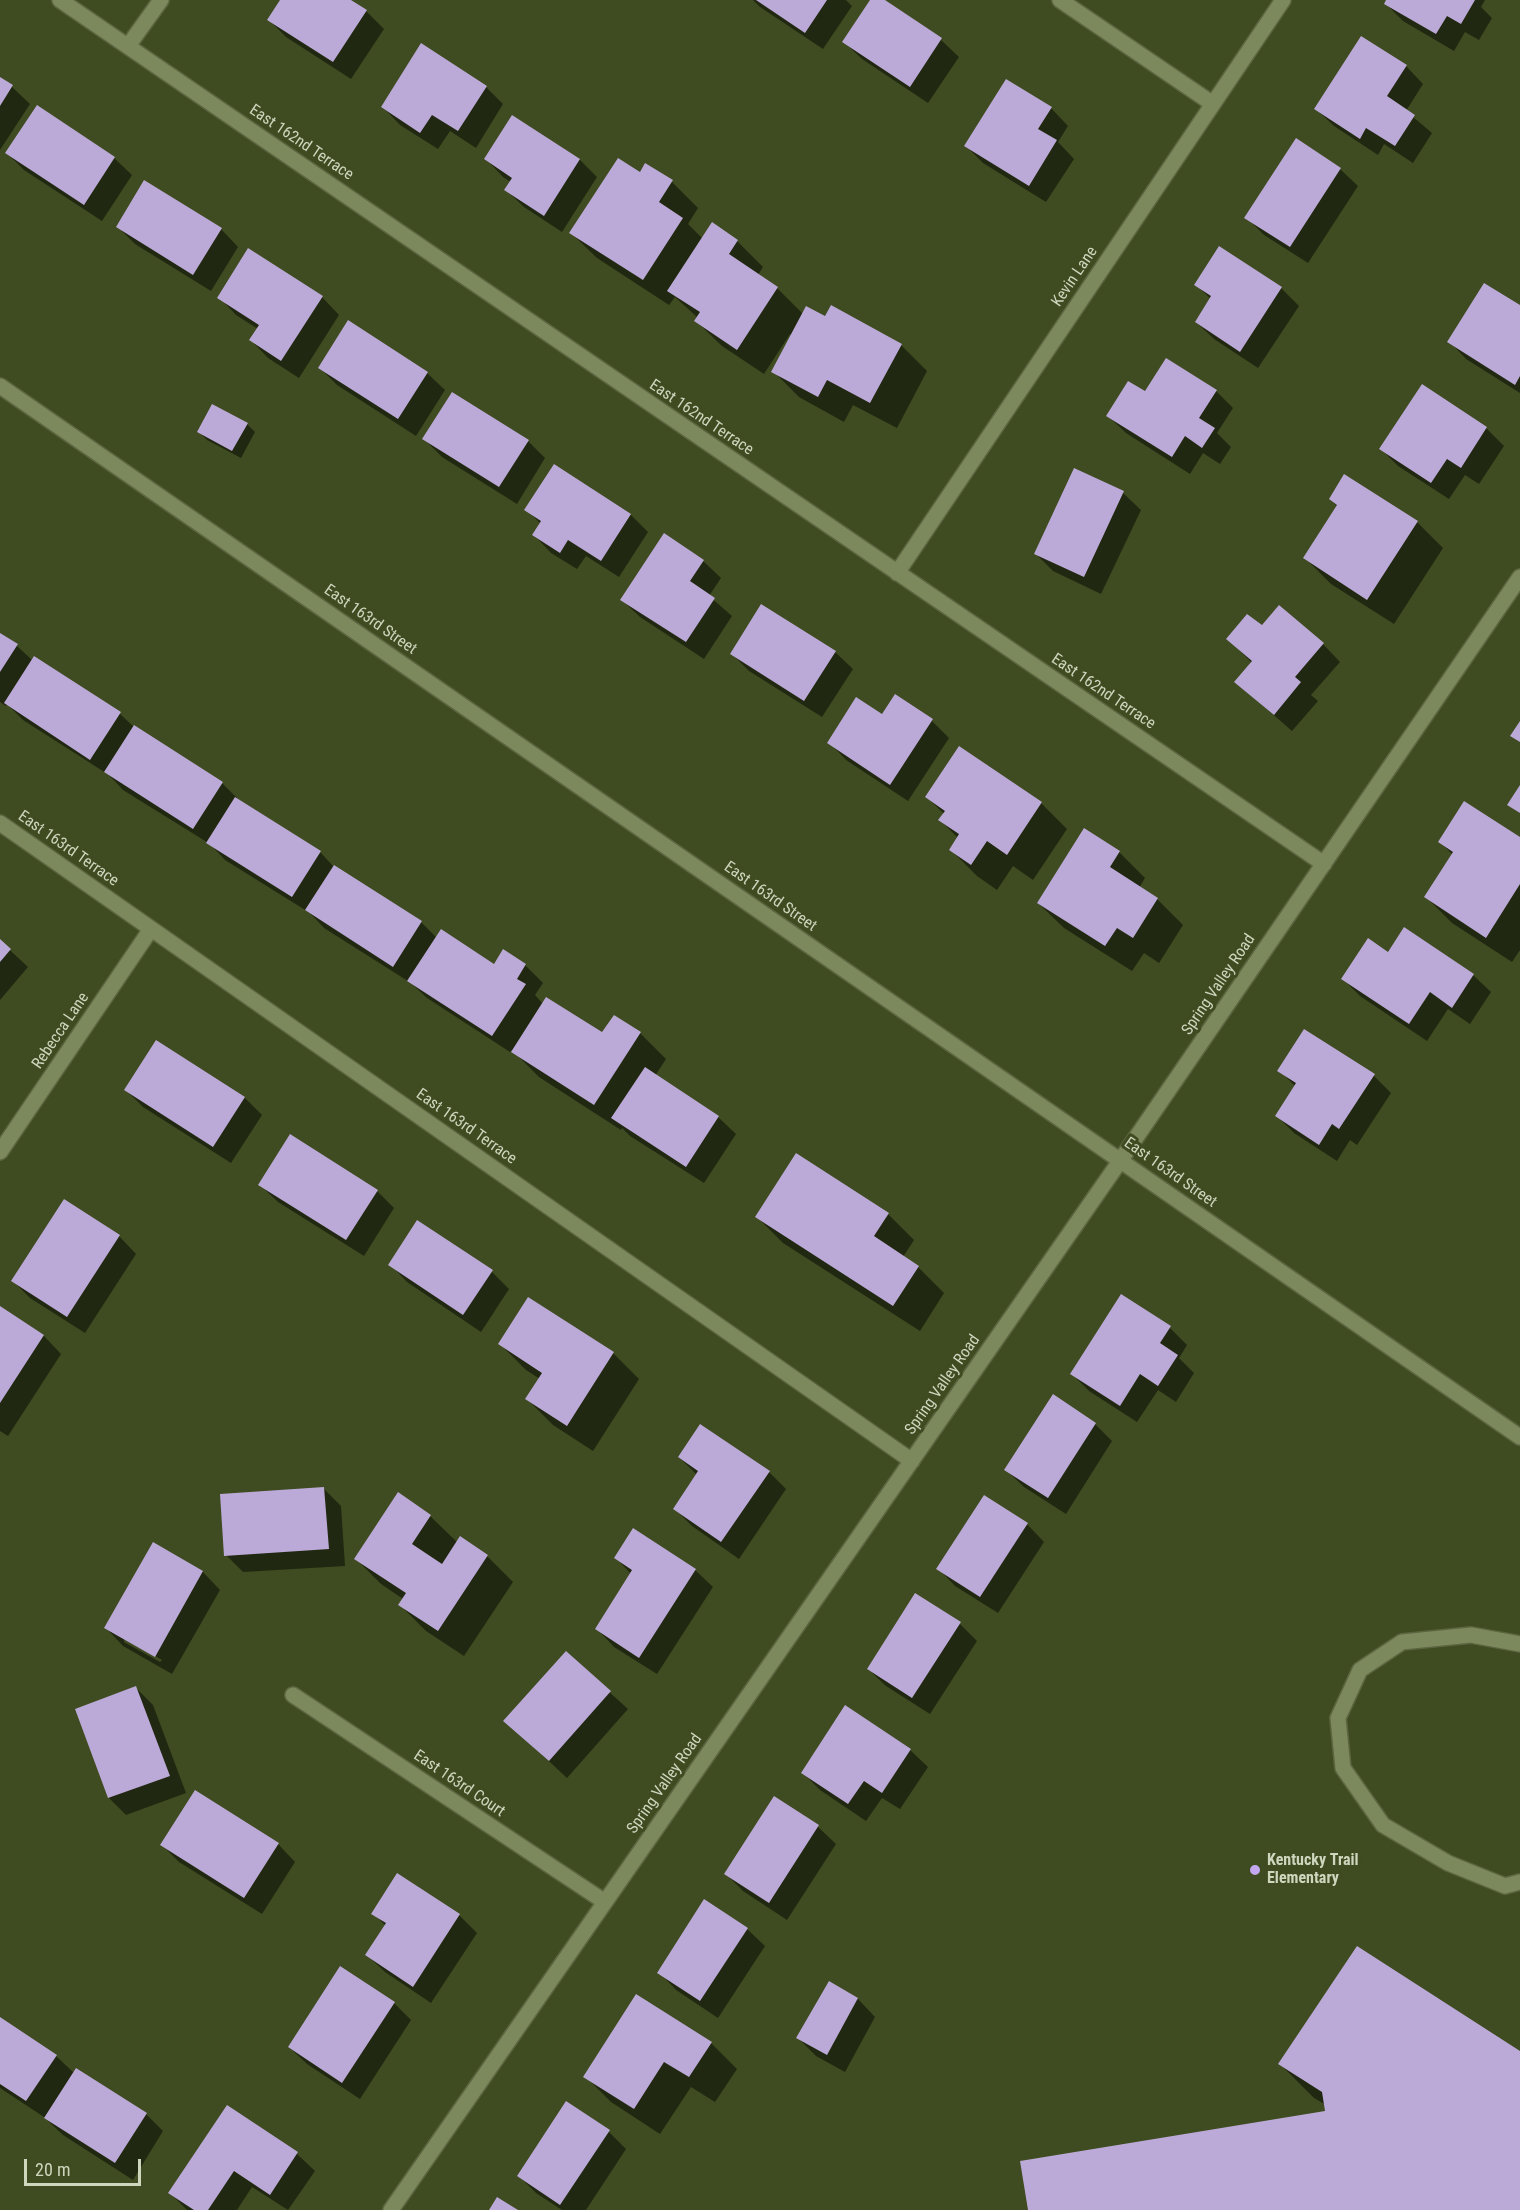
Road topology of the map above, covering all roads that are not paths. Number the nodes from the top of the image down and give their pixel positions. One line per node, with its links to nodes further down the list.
1 (60, 0): 5 (street, East 162nd Terrace)
2 (161, 0): 5 (street)
3 (1060, 0): 6 (street)
4 (1283, 0): 6 (street, Kevin Lane)
5 (128, 46): 8 (street, East 162nd Terrace)
6 (1213, 104): 8 (street, Kevin Lane)
7 (0, 386): 14 (street, East 163rd Street)
8 (897, 573): 11 (street, East 162nd Terrace)
9 (1520, 577): 11 (street, Spring Valley Road)
10 (0, 824): 12 (street, East 163rd Terrace)
11 (1324, 864): 14 (street, Spring Valley Road)
12 (151, 929): 13 (street, Rebecca Lane); 16 (street, East 163rd Terrace)
13 (0, 1152)
14 (1120, 1161): 15 (street, East 163rd Street); 16 (street, Spring Valley Road)
15 (1520, 1437)
16 (912, 1461): 20 (street, Spring Valley Road)
17 (1520, 1644): 19 (street)
18 (293, 1695): 20 (street, East 163rd Court)
19 (1520, 1882)
20 (605, 1902): 21 (street, Spring Valley Road)
21 (391, 2210)

